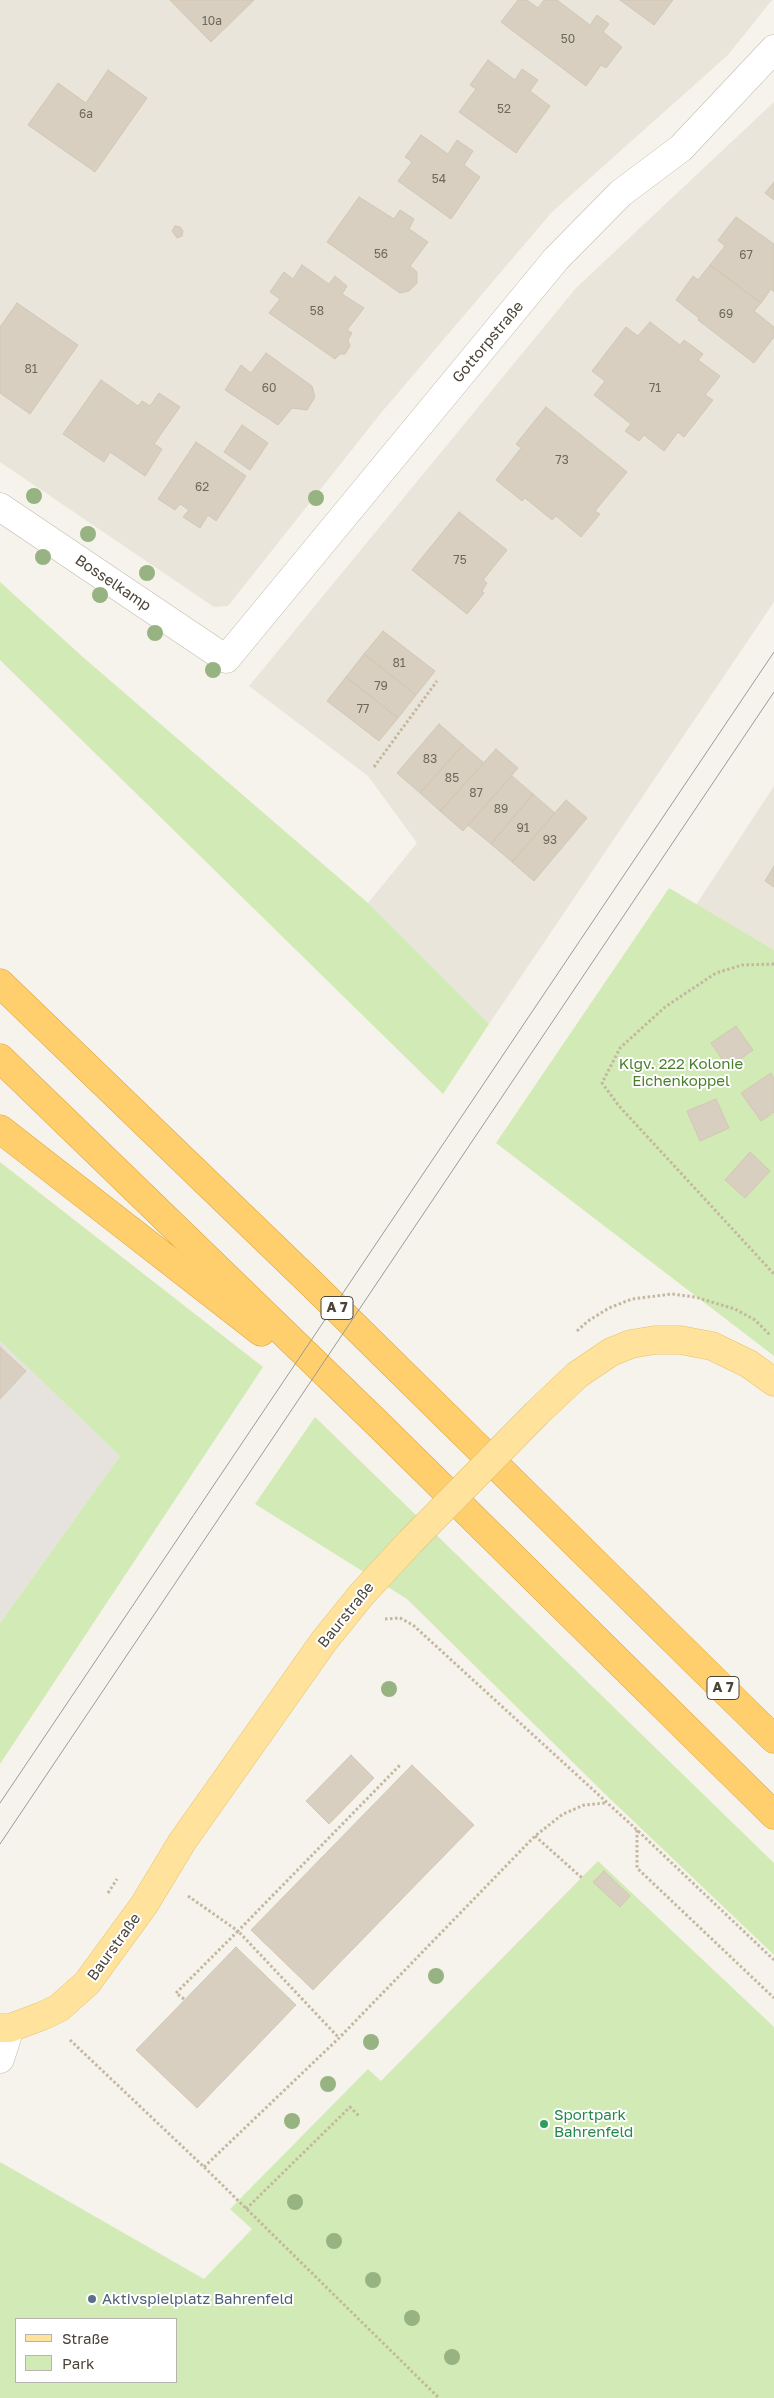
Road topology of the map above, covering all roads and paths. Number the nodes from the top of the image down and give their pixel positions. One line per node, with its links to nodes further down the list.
1 (774, 49): 3 (street, Gottorpstraße)
2 (0, 507): 3 (street, Bosselkamp)
3 (226, 659)
4 (437, 681): 5 (path)
5 (374, 767)
6 (774, 964): 10 (path)
7 (0, 983): 14 (highway, A 7)
8 (0, 1058): 12 (highway)
9 (0, 1129): 12 (highway)
10 (774, 1274)
11 (774, 1382): 26 (main road, Baurstraße, bridge)
12 (378, 1424): 17 (highway)
13 (379, 1620): 16 (path)
14 (774, 1739)
15 (400, 1765): 22 (path)
16 (606, 1803): 18 (path); 19 (path)
17 (774, 1815)
18 (637, 1830): 23 (path); 24 (path)
19 (535, 1836): 20 (path); 28 (path)
20 (582, 1878)
21 (184, 1893): 22 (path)
22 (238, 1931): 25 (path); 28 (path)
23 (774, 1960)
24 (774, 1998)
25 (184, 1999)
26 (5, 2028): 31 (street)
27 (76, 2035): 29 (path)
28 (339, 2038): 33 (path)
29 (70, 2040): 30 (path); 33 (path)
30 (65, 2044)
31 (0, 2059)
32 (359, 2116): 34 (path)
33 (204, 2167): 34 (path)
34 (246, 2209): 35 (path)
35 (439, 2398)

